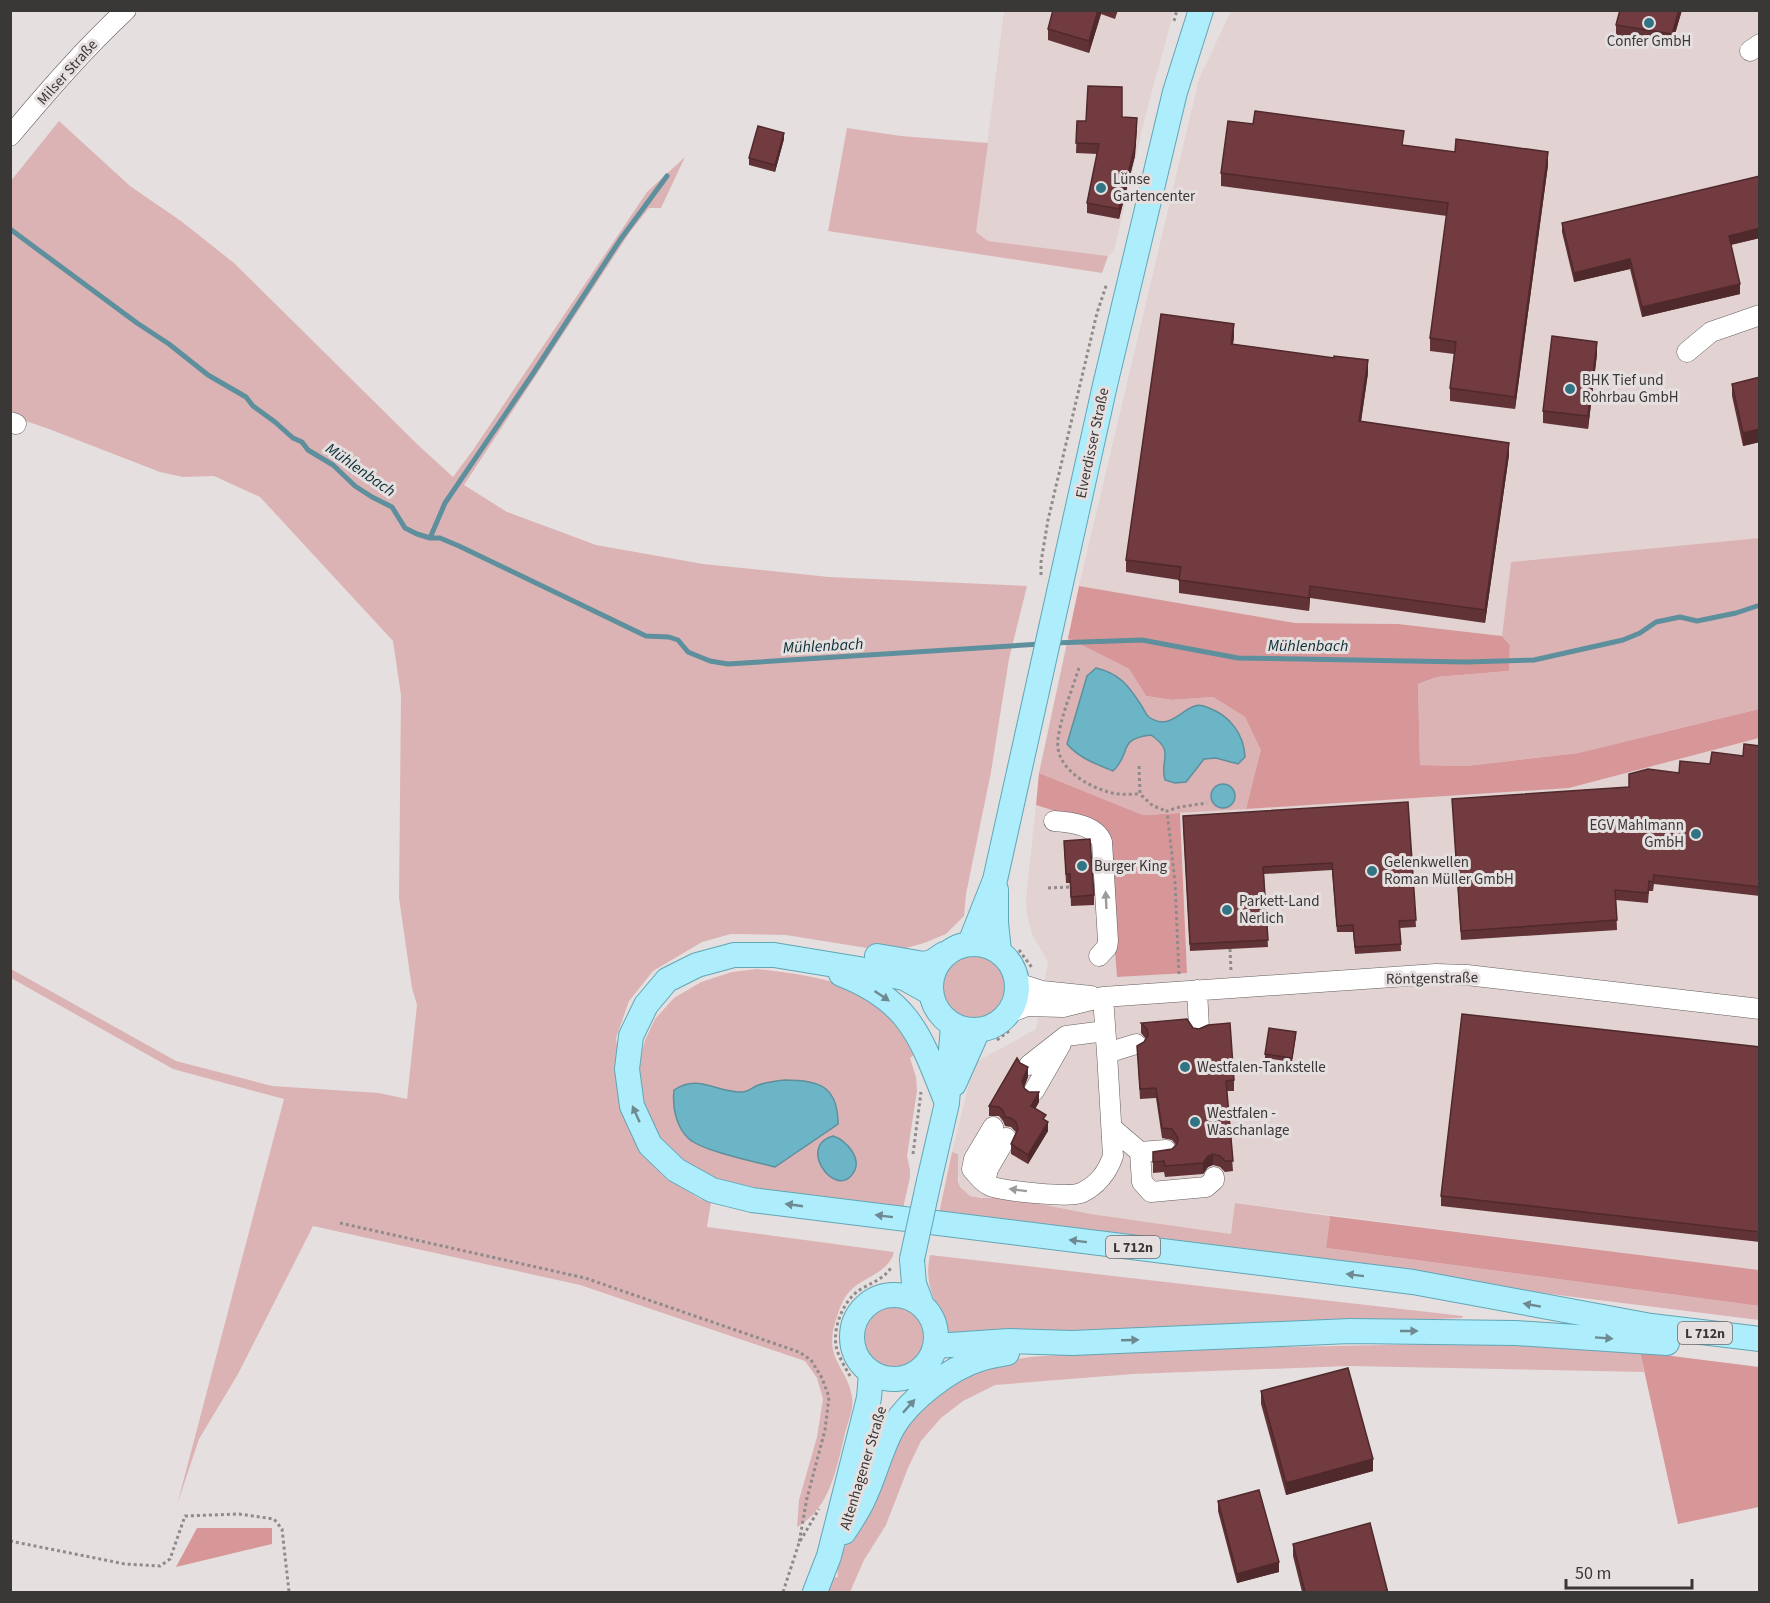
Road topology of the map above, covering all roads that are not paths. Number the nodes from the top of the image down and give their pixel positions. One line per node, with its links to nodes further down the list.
1 (126, 10): 3 (street, Milser Straße)
2 (1201, 10): 7 (main road, Elverdisser Straße)
3 (10, 136)
4 (1760, 315): 5 (street)
5 (1687, 352)
6 (1054, 821): 11 (street, one-way to 6)
7 (995, 880): 8 (main road, Elverdisser Straße); 9 (main road, Elverdisser Straße)
8 (970, 943): 9 (main road); 10 (main road)
9 (999, 951): 13 (main road)
10 (944, 954): 15 (main road); 20 (main road)
11 (1099, 956)
12 (790, 957): 15 (main road); 29 (main road, one-way to 29); 38 (main road, L 712n, one-way to 12)
13 (1017, 983): 16 (street, Röntgenstraße); 18 (main road)
14 (1189, 990): 16 (street, Röntgenstraße); 17 (street, Röntgenstraße); 21 (street)
15 (931, 993): 19 (main road)
16 (1103, 997): 18 (street, Röntgenstraße); 23 (street)
17 (1760, 1009)
18 (1009, 1013): 22 (main road)
19 (953, 1025): 22 (main road); 29 (main road)
20 (619, 1028)
21 (1199, 1028)
22 (978, 1030): 29 (main road)
23 (1105, 1031): 24 (street); 26 (street)
24 (1066, 1036): 27 (street); 28 (street)
25 (1136, 1044): 26 (street)
26 (1107, 1053): 30 (street)
27 (1029, 1065)
28 (1034, 1091)
29 (946, 1103): 35 (main road, bridge)
30 (1112, 1128): 31 (street, one-way to 31); 33 (street)
31 (1000, 1132)
32 (1166, 1150): 33 (street)
33 (1140, 1152): 34 (street)
34 (1214, 1177)
35 (902, 1262): 36 (main road); 37 (main road)
36 (887, 1295): 37 (main road); 42 (main road)
37 (922, 1305): 40 (main road)
38 (1760, 1339)
39 (1071, 1342): 40 (main road); 41 (main road, one-way to 41); 44 (main road, one-way to 39)
40 (935, 1346): 43 (main road)
41 (1760, 1354)
42 (862, 1378): 43 (main road); 45 (main road, Altenhagener Straße)
43 (896, 1378): 44 (main road, Altenhagener Straße)
44 (844, 1532): 45 (main road, Altenhagener Straße)
45 (830, 1556): 46 (main road, Altenhagener Straße)
46 (815, 1593)

